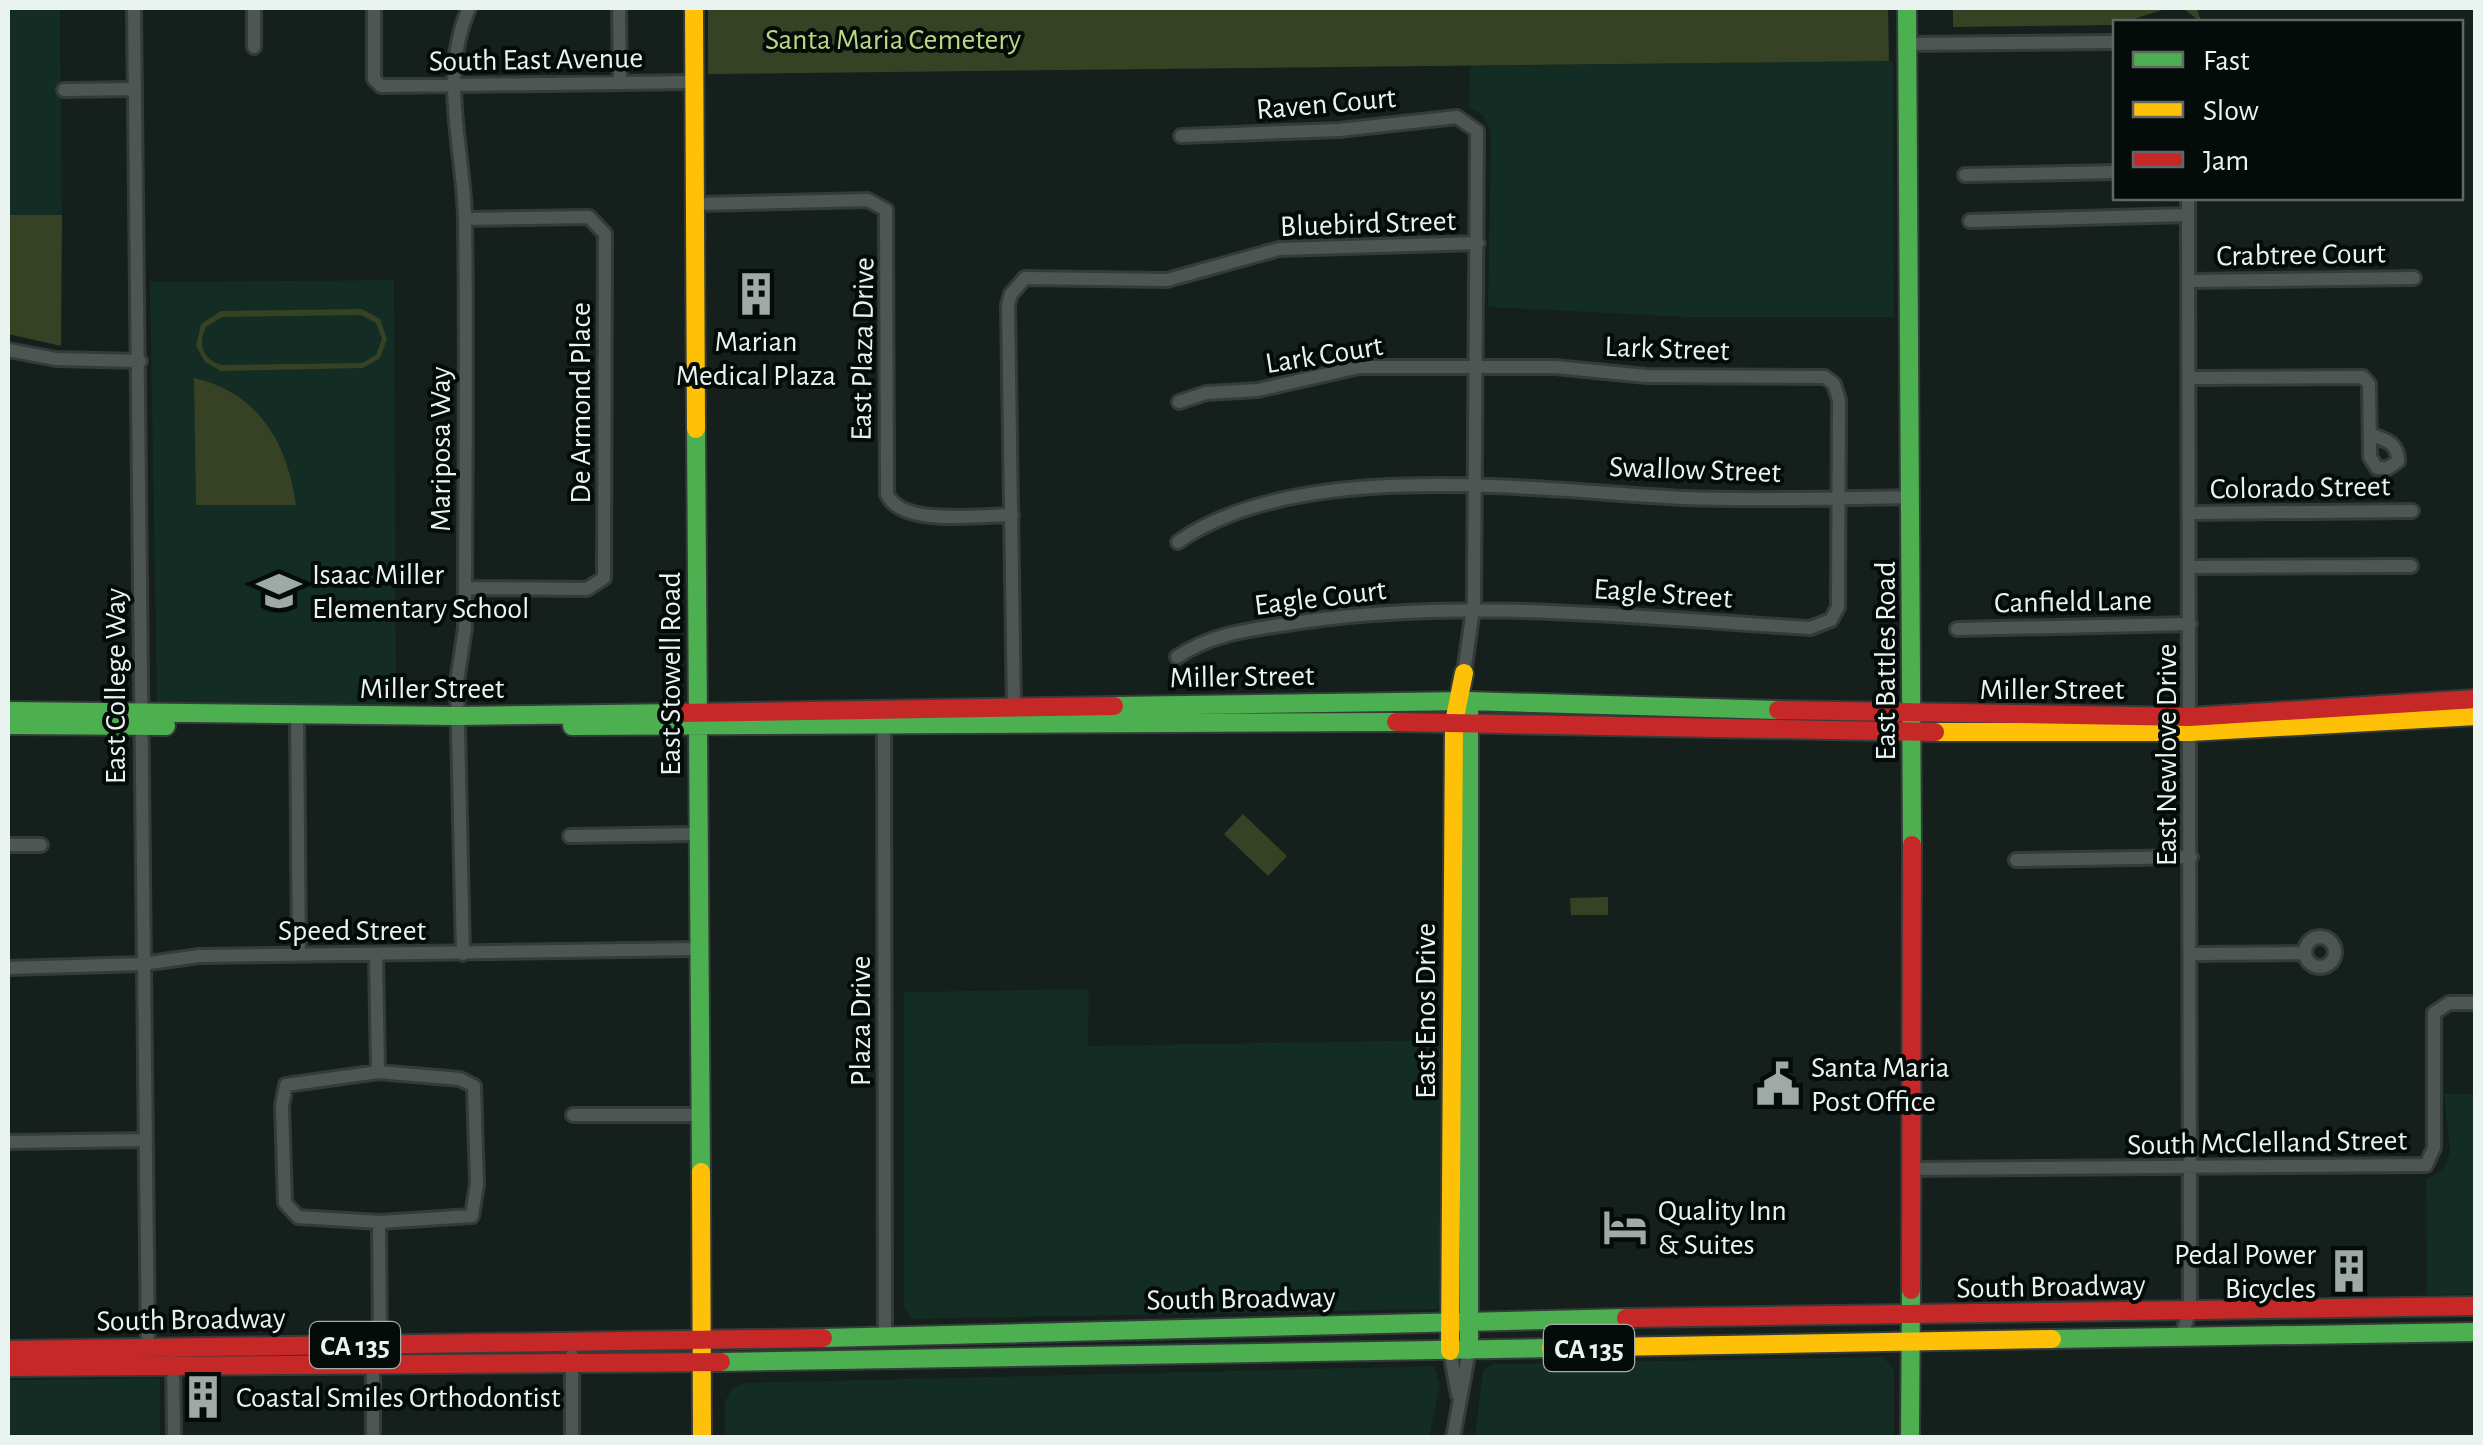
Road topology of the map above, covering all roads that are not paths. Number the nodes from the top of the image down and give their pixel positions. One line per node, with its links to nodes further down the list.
1 (134, 8): 14 (street, East College Way)
2 (254, 8): 10 (street)
3 (374, 8): 13 (street, South East Avenue)
4 (470, 8): 13 (street, Mariposa Way)
5 (619, 8): 11 (street)
6 (694, 8): 12 (main road, East Stowell Road)
7 (1907, 8): 9 (main road, East Battles Road)
8 (2113, 42): 9 (street)
9 (1908, 44): 35 (main road, East Battles Road)
10 (254, 47)
11 (620, 82): 12 (street, South East Avenue); 13 (street, South East Avenue)
12 (694, 82): 21 (main road, East Stowell Road)
13 (453, 85): 23 (street, Mariposa Way)
14 (136, 89): 15 (street); 29 (street, East College Way)
15 (64, 90)
16 (1472, 125): 17 (street, Raven Court); 25 (street, East Enos Drive)
17 (1181, 136)
18 (2113, 172): 19 (street)
19 (1965, 176)
20 (2188, 200): 22 (street, East Newlove Drive)
21 (697, 204): 39 (street, East Plaza Drive); 58 (main road, East Stowell Road)
22 (2188, 215): 24 (street); 27 (street, East Newlove Drive)
23 (465, 219): 43 (street, Mariposa Way); 43 (street, De Armond Place)
24 (1970, 221)
25 (1478, 244): 30 (street, East Enos Drive); 39 (street, Bluebird Street)
26 (2414, 278): 27 (street, Crabtree Court)
27 (2188, 280): 31 (street, East Newlove Drive)
28 (8, 350): 29 (street)
29 (140, 361): 55 (street, East College Way)
30 (1478, 366): 32 (street, Lark Court); 34 (street, East Enos Drive); 36 (street, Lark Street)
31 (2189, 378): 33 (street); 38 (street, East Newlove Drive)
32 (1179, 402)
33 (2372, 434)
34 (1476, 487): 36 (street, Swallow Street); 40 (street, Swallow Street); 44 (street, East Enos Drive)
35 (1912, 497): 36 (street, Swallow Street); 60 (main road, East Battles Road)
36 (1839, 498): 44 (street, Eagle Street)
37 (2412, 511): 38 (street, Colorado Street)
38 (2190, 513): 42 (street, East Newlove Drive)
39 (1012, 514): 52 (street)
40 (1178, 542)
41 (2410, 566): 42 (street)
42 (2190, 567): 45 (street, East Newlove Drive)
43 (465, 588): 57 (street, Mariposa Way)
44 (1474, 610): 47 (street, Eagle Court); 48 (street, East Enos Drive)
45 (2190, 624): 46 (street, Canfield Lane); 61 (street, East Newlove Drive)
46 (1957, 628)
47 (1177, 658)
48 (1464, 673): 50 (main road, East Enos Drive)
49 (2476, 699): 61 (main road, Miller Street)
50 (1462, 701): 52 (main road, Miller Street); 59 (main road, East Enos Drive); 60 (main road, Miller Street)
51 (8, 712): 55 (main road, Miller Street)
52 (1014, 715): 53 (main road, Miller Street); 59 (main road, Miller Street)
53 (884, 716): 58 (main road, Miller Street); 91 (street, Plaza Drive)
54 (2476, 716): 61 (main road, Miller Street)
55 (140, 720): 56 (main road, Miller Street); 62 (main road, Miller Street); 75 (street, East College Way)
56 (297, 720): 57 (main road, Miller Street); 73 (street)
57 (458, 721): 58 (main road, Miller Street); 70 (street, Mariposa Way)
58 (697, 721): 63 (main road, East Stowell Road)
59 (1462, 722): 60 (main road, Miller Street); 89 (main road, East Enos Drive)
60 (1912, 724): 61 (main road, Miller Street); 84 (main road, East Battles Road)
61 (2190, 724): 67 (street, East Newlove Drive)
62 (8, 725)
63 (697, 834): 64 (street); 69 (main road, East Stowell Road)
64 (570, 836)
65 (8, 845): 66 (street)
66 (41, 845)
67 (2191, 857): 68 (street); 71 (street, East Newlove Drive)
68 (2016, 860)
69 (697, 949): 70 (street, Speed Street); 80 (main road, East Stowell Road)
70 (463, 954): 74 (street, Speed Street)
71 (2191, 954): 72 (street); 83 (street, East Newlove Drive)
72 (2305, 954)
73 (298, 955): 74 (street, Speed Street); 75 (street, Speed Street)
74 (376, 956): 78 (street)
75 (142, 964): 76 (street, Speed Street); 81 (street, East College Way)
76 (8, 968)
77 (2476, 1002): 83 (street, South McClelland Street)
78 (378, 1072): 85 (street); 85 (street)
79 (574, 1115): 80 (street)
80 (700, 1115): 94 (main road, East Stowell Road)
81 (146, 1140): 82 (street); 100 (street, East College Way)
82 (8, 1142)
83 (2191, 1167): 84 (street, South McClelland Street); 87 (street, East Newlove Drive)
84 (1910, 1169): 88 (main road, East Battles Road)
85 (379, 1222): 99 (street)
86 (2476, 1306): 87 (main road, South Broadway / CA 135)
87 (2190, 1311): 88 (main road, South Broadway / CA 135); 92 (street, East Newlove Drive); 93 (street, East Newlove Drive)
88 (1910, 1315): 89 (main road, South Broadway / CA 135); 95 (main road, East Battles Road)
89 (1460, 1321): 91 (main road, South Broadway / CA 135); 97 (main road, East Enos Drive)
90 (2476, 1332): 92 (main road, South Broadway / CA 135)
91 (885, 1334): 94 (main road, South Broadway / CA 135)
92 (2201, 1337): 93 (main road, South Broadway / CA 135)
93 (2181, 1338): 95 (main road, South Broadway / CA 135)
94 (702, 1341): 98 (main road, South Broadway / CA 135); 102 (main road, East Stowell Road)
95 (1910, 1343): 97 (main road, South Broadway / CA 135); 109 (main road, East Battles Road)
96 (8, 1350): 100 (main road, South Broadway / CA 135)
97 (1460, 1350): 102 (main road, South Broadway / CA 135); 108 (street)
98 (572, 1352): 99 (main road, South Broadway / CA 135); 102 (main road, South Broadway / CA 135); 106 (street)
99 (376, 1353): 101 (main road, South Broadway / CA 135); 105 (street)
100 (148, 1355): 101 (main road, South Broadway / CA 135); 103 (main road, South Broadway / CA 135)
101 (173, 1355): 104 (street)
102 (702, 1362): 107 (main road, East Stowell Road)
103 (8, 1367)
104 (174, 1438)
105 (373, 1438)
106 (572, 1438)
107 (702, 1438)
108 (1453, 1438)
109 (1910, 1438)

